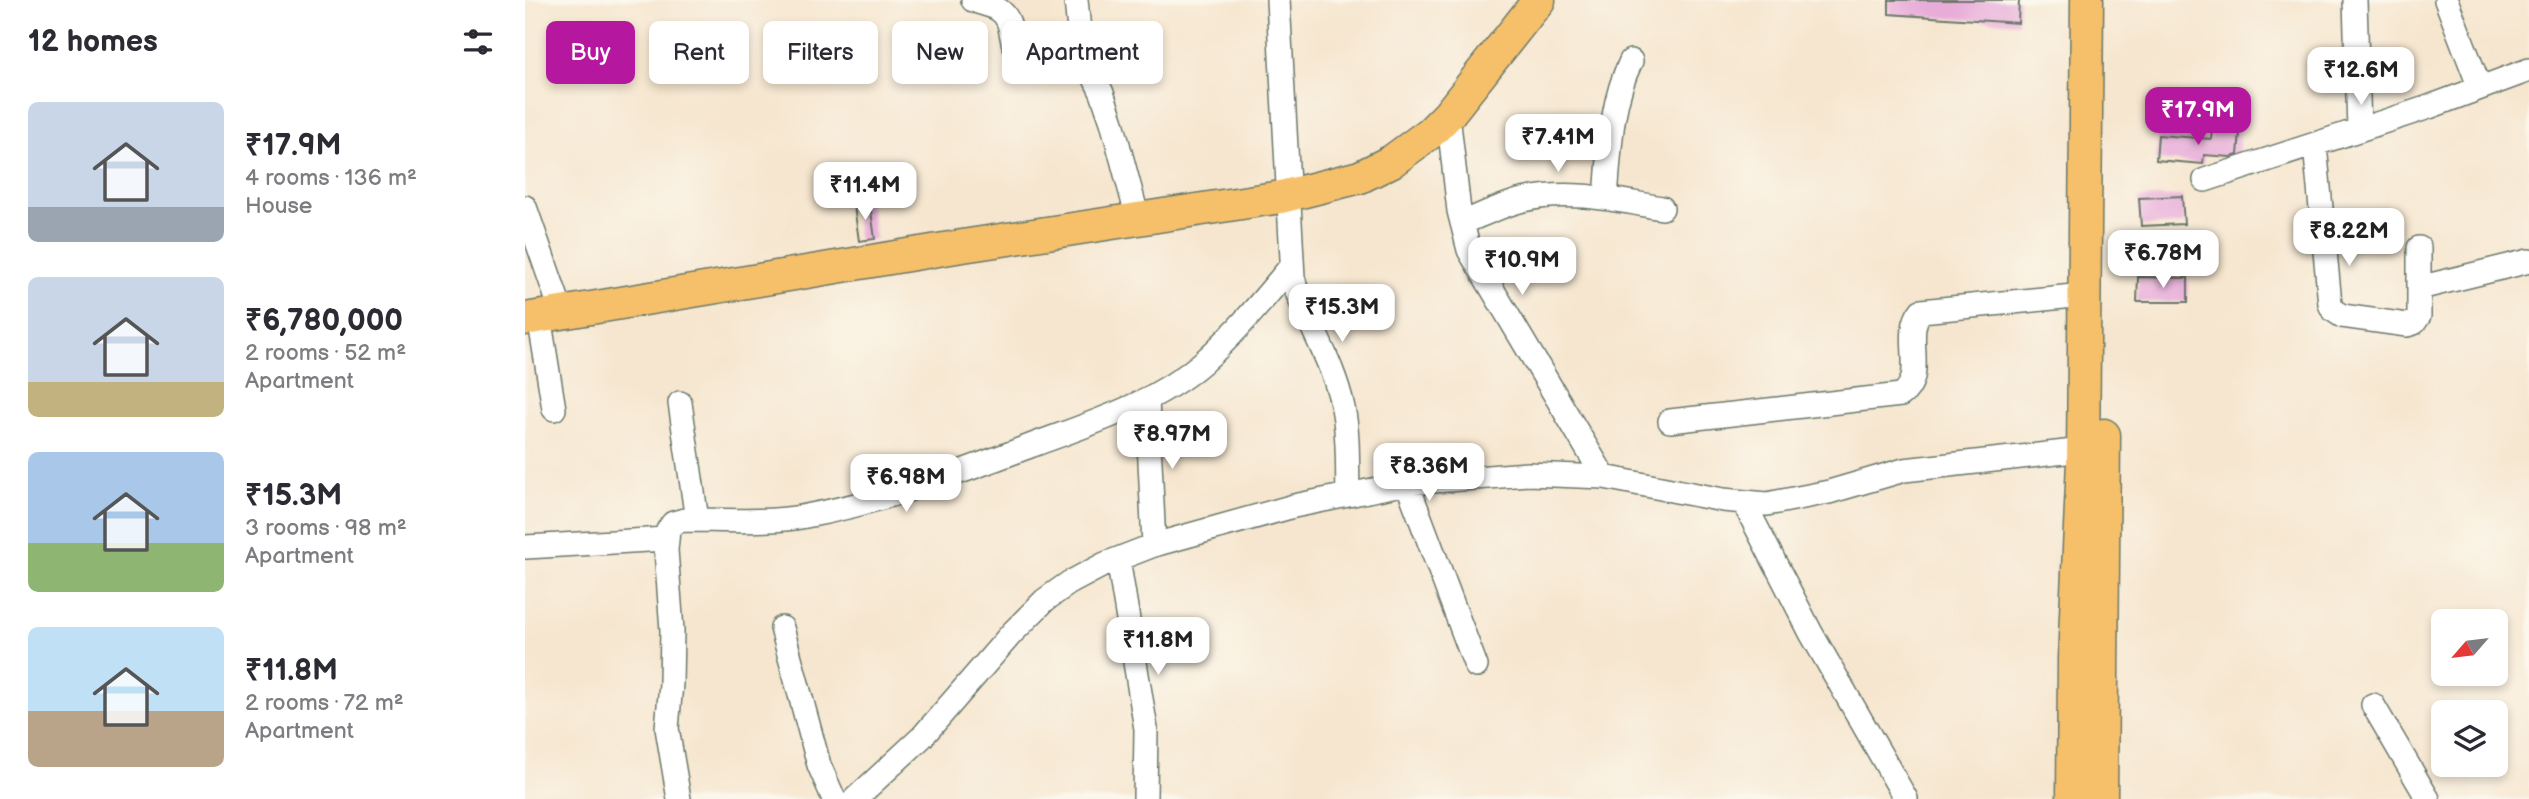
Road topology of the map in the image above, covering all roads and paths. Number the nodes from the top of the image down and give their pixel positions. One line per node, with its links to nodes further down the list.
1 (973, 0): 9 (street)
2 (1076, 0): 10 (street)
3 (1278, 0): 19 (street)
4 (1539, 0): 15 (highway)
5 (2087, 0): 29 (highway)
6 (2109, 0): 54 (highway)
7 (2355, 0): 16 (street)
8 (2446, 0): 14 (street)
9 (1008, 21)
10 (1077, 21)
11 (1631, 61): 20 (street)
12 (2529, 70): 14 (street)
13 (1098, 84): 23 (street)
14 (2480, 88): 16 (street)
15 (1448, 115): 19 (highway); 24 (street)
16 (2360, 130): 17 (street)
17 (2315, 145): 18 (street); 28 (street)
18 (2205, 180)
19 (1288, 195): 23 (highway); 27 (street)
20 (1606, 198): 22 (street); 24 (street)
21 (525, 207): 30 (street)
22 (1663, 208)
23 (1138, 219): 30 (highway)
24 (1462, 223): 36 (street)
25 (2419, 248): 28 (street)
26 (2529, 261): 28 (street)
27 (1292, 265): 31 (street); 38 (street)
28 (2419, 288)
29 (2084, 295): 34 (street); 35 (highway)
30 (542, 316): 33 (street)
31 (1147, 399): 40 (street); 42 (street)
32 (680, 404): 40 (street)
33 (554, 409)
34 (1670, 421)
35 (2083, 450): 39 (street); 53 (highway)
36 (1604, 477): 37 (street); 39 (street)
37 (1407, 483): 38 (street); 46 (street)
38 (1348, 495): 42 (street)
39 (1744, 503): 52 (street)
40 (697, 520): 41 (street)
41 (666, 539): 43 (street); 48 (street)
42 (1154, 545): 44 (street)
43 (526, 547)
44 (1118, 559): 50 (street); 51 (street)
45 (782, 628): 49 (street)
46 (1476, 666)
47 (2373, 705): 55 (street)
48 (679, 799)
49 (834, 799)
50 (855, 799)
51 (1145, 799)
52 (1906, 799)
53 (2073, 799)
54 (2101, 799)
55 (2428, 799)

